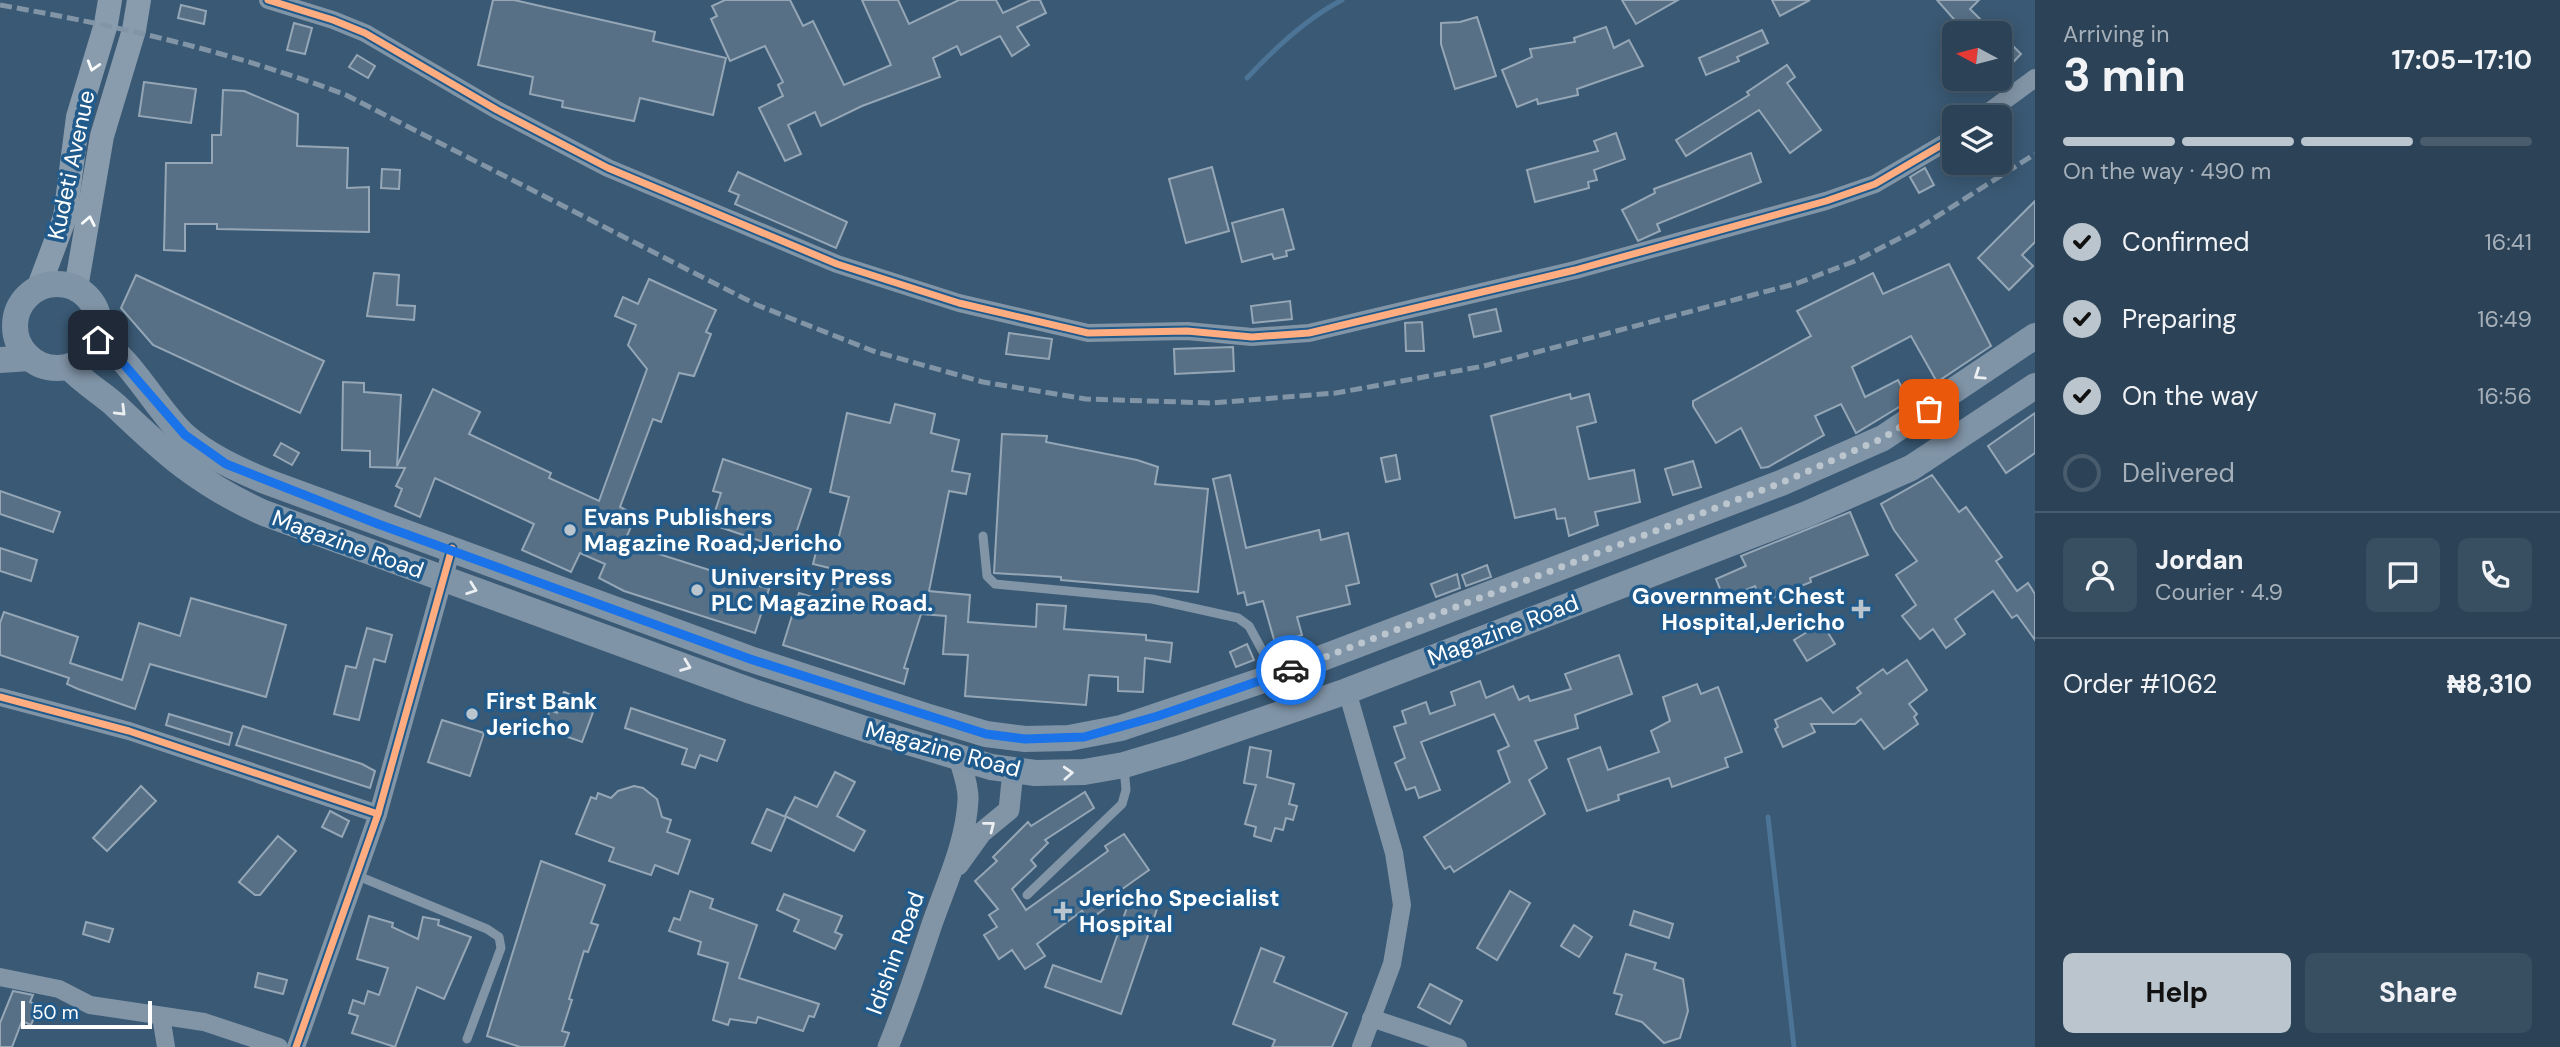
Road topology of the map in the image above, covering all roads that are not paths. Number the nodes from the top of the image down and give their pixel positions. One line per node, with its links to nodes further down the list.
1 (110, 0): 8 (main road, Kudeti Avenue, one-way to 8)
2 (139, 0): 7 (main road, one-way to 2)
3 (268, 0): 6 (street)
4 (2035, 78): 5 (street)
5 (1998, 105)
6 (1942, 145)
7 (76, 288): 8 (main road); 11 (main road)
8 (38, 289): 9 (main road)
9 (8, 317): 12 (main road)
10 (2035, 336): 18 (main road, Magazine Road, one-way to 18)
11 (98, 340): 14 (main road); 17 (main road, Magazine Road)
12 (30, 358): 13 (main road); 14 (main road)
13 (0, 360)
14 (69, 367): 19 (main road, Magazine Road, one-way to 19)
15 (2035, 386): 20 (main road, Magazine Road)
16 (984, 536): 21 (lane)
17 (452, 548): 19 (street); 21 (main road, Magazine Road)
18 (1606, 551): 20 (main road); 21 (main road, Magazine Road)
19 (443, 578): 24 (main road, Magazine Road, one-way to 24); 27 (street)
20 (1615, 586): 22 (main road, Magazine Road)
21 (1275, 676)
22 (1347, 691): 25 (main road, Magazine Road); 33 (street)
23 (0, 696): 27 (street)
24 (959, 757): 26 (main road, Magazine Road); 29 (street)
25 (1124, 765): 26 (main road, Magazine Road, one-way to 25); 30 (lane)
26 (1013, 771): 29 (street, one-way to 26)
27 (378, 814): 28 (street)
28 (358, 876): 34 (lane); 37 (street)
29 (951, 876): 38 (street, Idishin Road)
30 (1027, 895)
31 (0, 976): 32 (street)
32 (160, 1016): 35 (street); 36 (street)
33 (1371, 1018): 39 (street); 40 (street)
34 (467, 1039)
35 (166, 1047)
36 (279, 1047)
37 (296, 1047)
38 (888, 1047)
39 (1361, 1047)
40 (1458, 1047)

